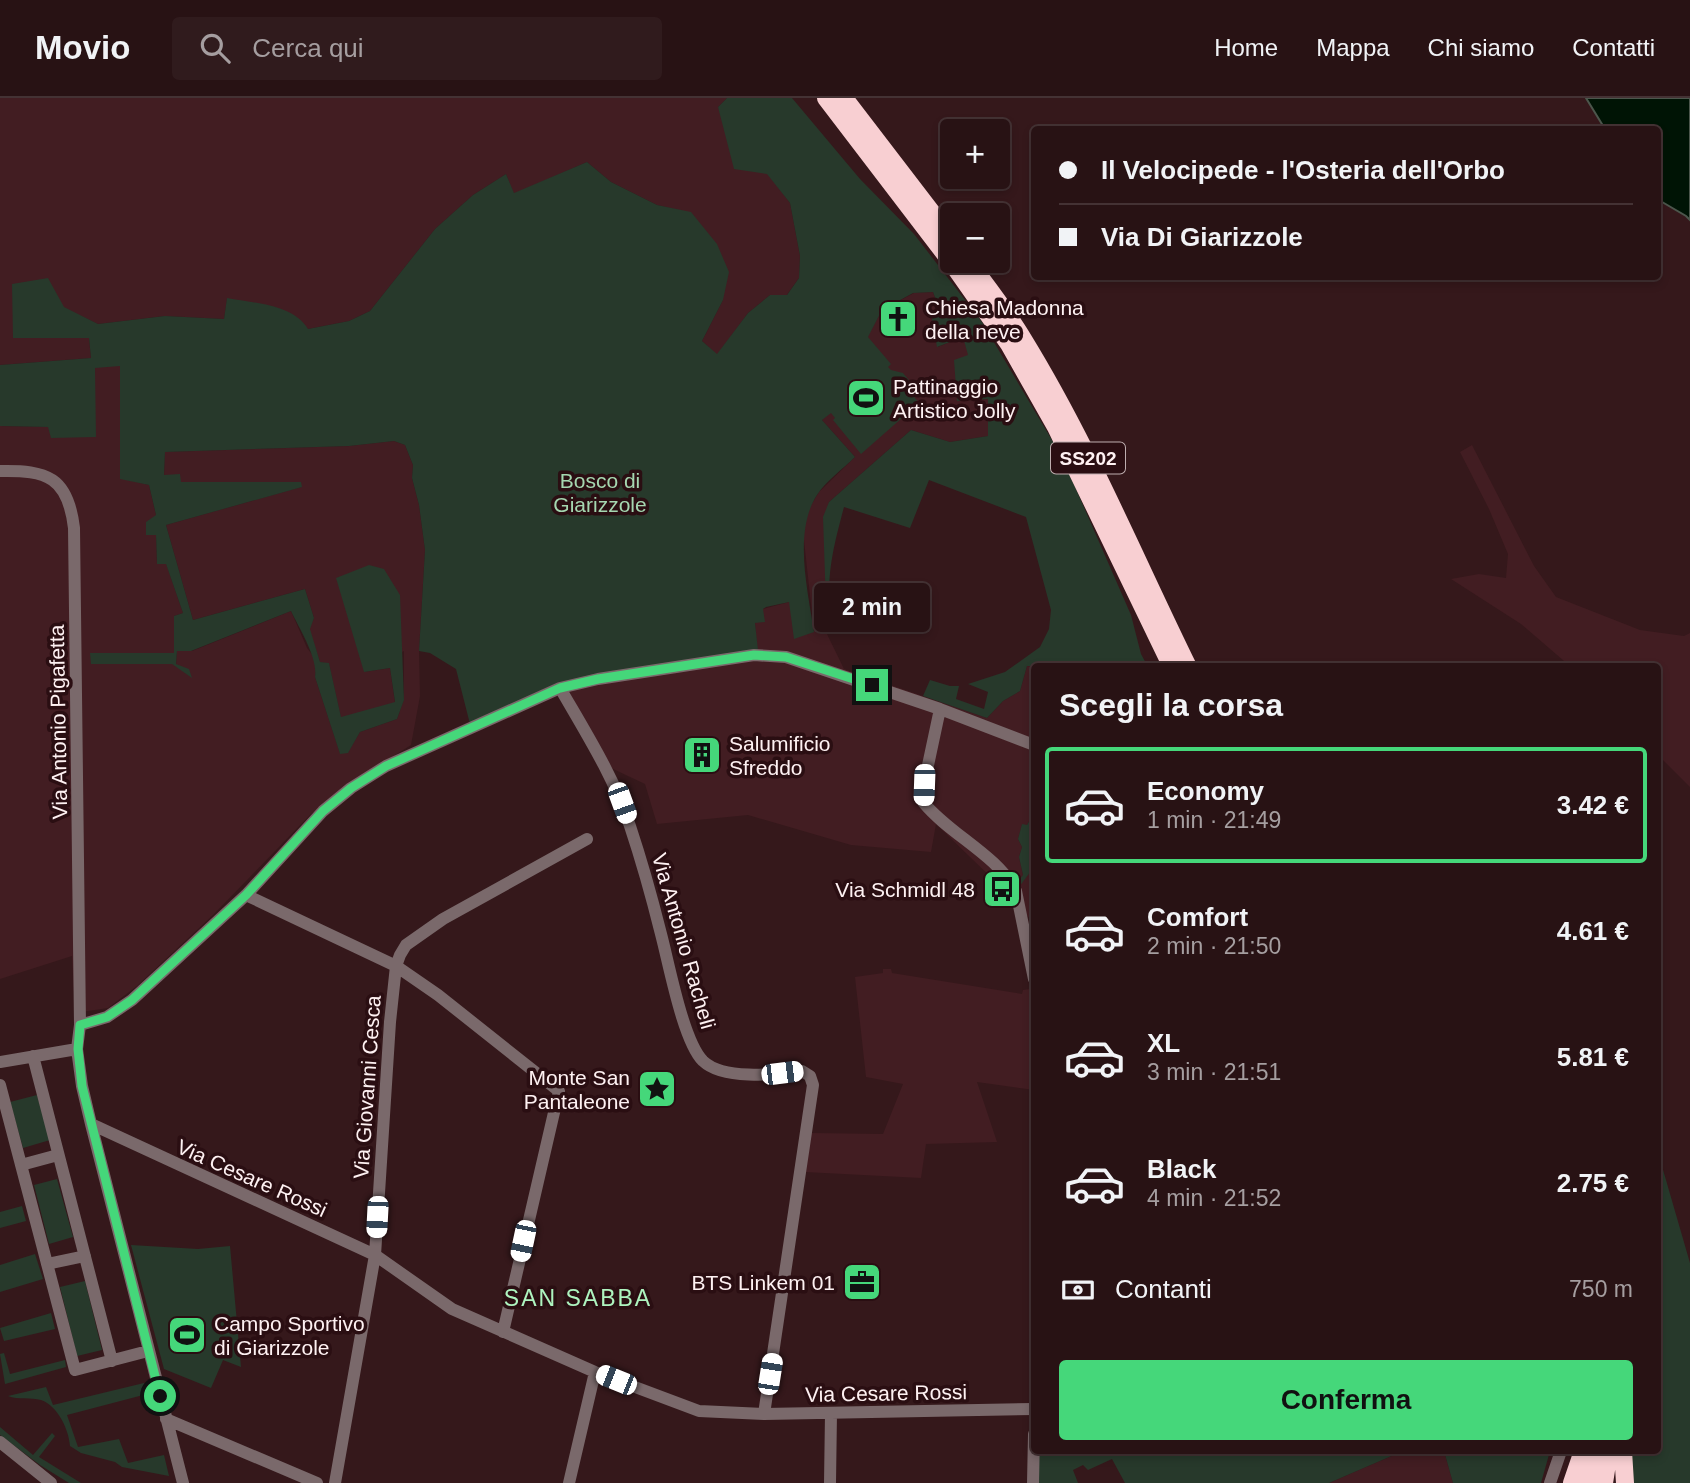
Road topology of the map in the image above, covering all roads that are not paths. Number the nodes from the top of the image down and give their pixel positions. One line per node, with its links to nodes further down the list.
1 (814, 98): 6 (highway)
2 (826, 98): 5 (highway, SS202)
3 (844, 98): 4 (highway)
4 (940, 223)
5 (940, 238)
6 (940, 240)
7 (967, 273): 10 (highway, SS202)
8 (969, 273): 11 (highway, SS202)
9 (0, 471): 19 (street, Via Antonio Pigafetta)
10 (1170, 663)
11 (1186, 663)
12 (560, 688): 13 (street); 16 (street); 36 (street, Via Antonio Racheli)
13 (940, 709): 14 (street); 17 (street)
14 (1031, 744)
15 (587, 839): 18 (street, Via Giovanni Cesca)
16 (246, 895): 18 (street); 19 (street)
17 (1031, 964)
18 (396, 966): 27 (street, Via Giovanni Cesca); 30 (street)
19 (80, 1025): 20 (street, Via Antonio Pigafetta)
20 (78, 1049): 21 (street); 24 (street, Via Antonio Pigafetta)
21 (33, 1056): 22 (street); 25 (street)
22 (0, 1062)
23 (0, 1085): 26 (street)
24 (91, 1124): 27 (street, Via Cesare Rossi); 31 (street, Via Antonio Pigafetta)
25 (58, 1154): 26 (street); 28 (street)
26 (21, 1165): 29 (street)
27 (375, 1255): 30 (street, Via Cesare Rossi); 48 (street, Via Giovanni Cesca)
28 (85, 1256): 29 (street); 32 (street)
29 (47, 1264): 32 (street)
30 (503, 1332): 33 (street, Via Cesare Rossi)
31 (148, 1351): 32 (street); 37 (street, Via Antonio Pigafetta)
32 (112, 1361)
33 (595, 1372): 36 (street, Via Cesare Rossi); 49 (street)
34 (1031, 1409): 35 (street, Via Cesare Rossi)
35 (831, 1413): 36 (street, Via Cesare Rossi); 50 (street)
36 (764, 1414)
37 (166, 1419): 46 (street, Via Antonio Pigafetta); 47 (street)
38 (0, 1442): 45 (street)
39 (1034, 1454): 51 (street)
40 (1560, 1454): 52 (street)
41 (1582, 1454): 53 (highway)
42 (1593, 1454): 54 (highway)
43 (1609, 1454): 55 (highway)
44 (1623, 1454): 56 (highway)
45 (51, 1483)
46 (183, 1483)
47 (317, 1483)
48 (335, 1483)
49 (569, 1483)
50 (830, 1483)
51 (1033, 1483)
52 (1550, 1483)
53 (1572, 1483)
54 (1588, 1483)
55 (1604, 1483)
56 (1625, 1483)

